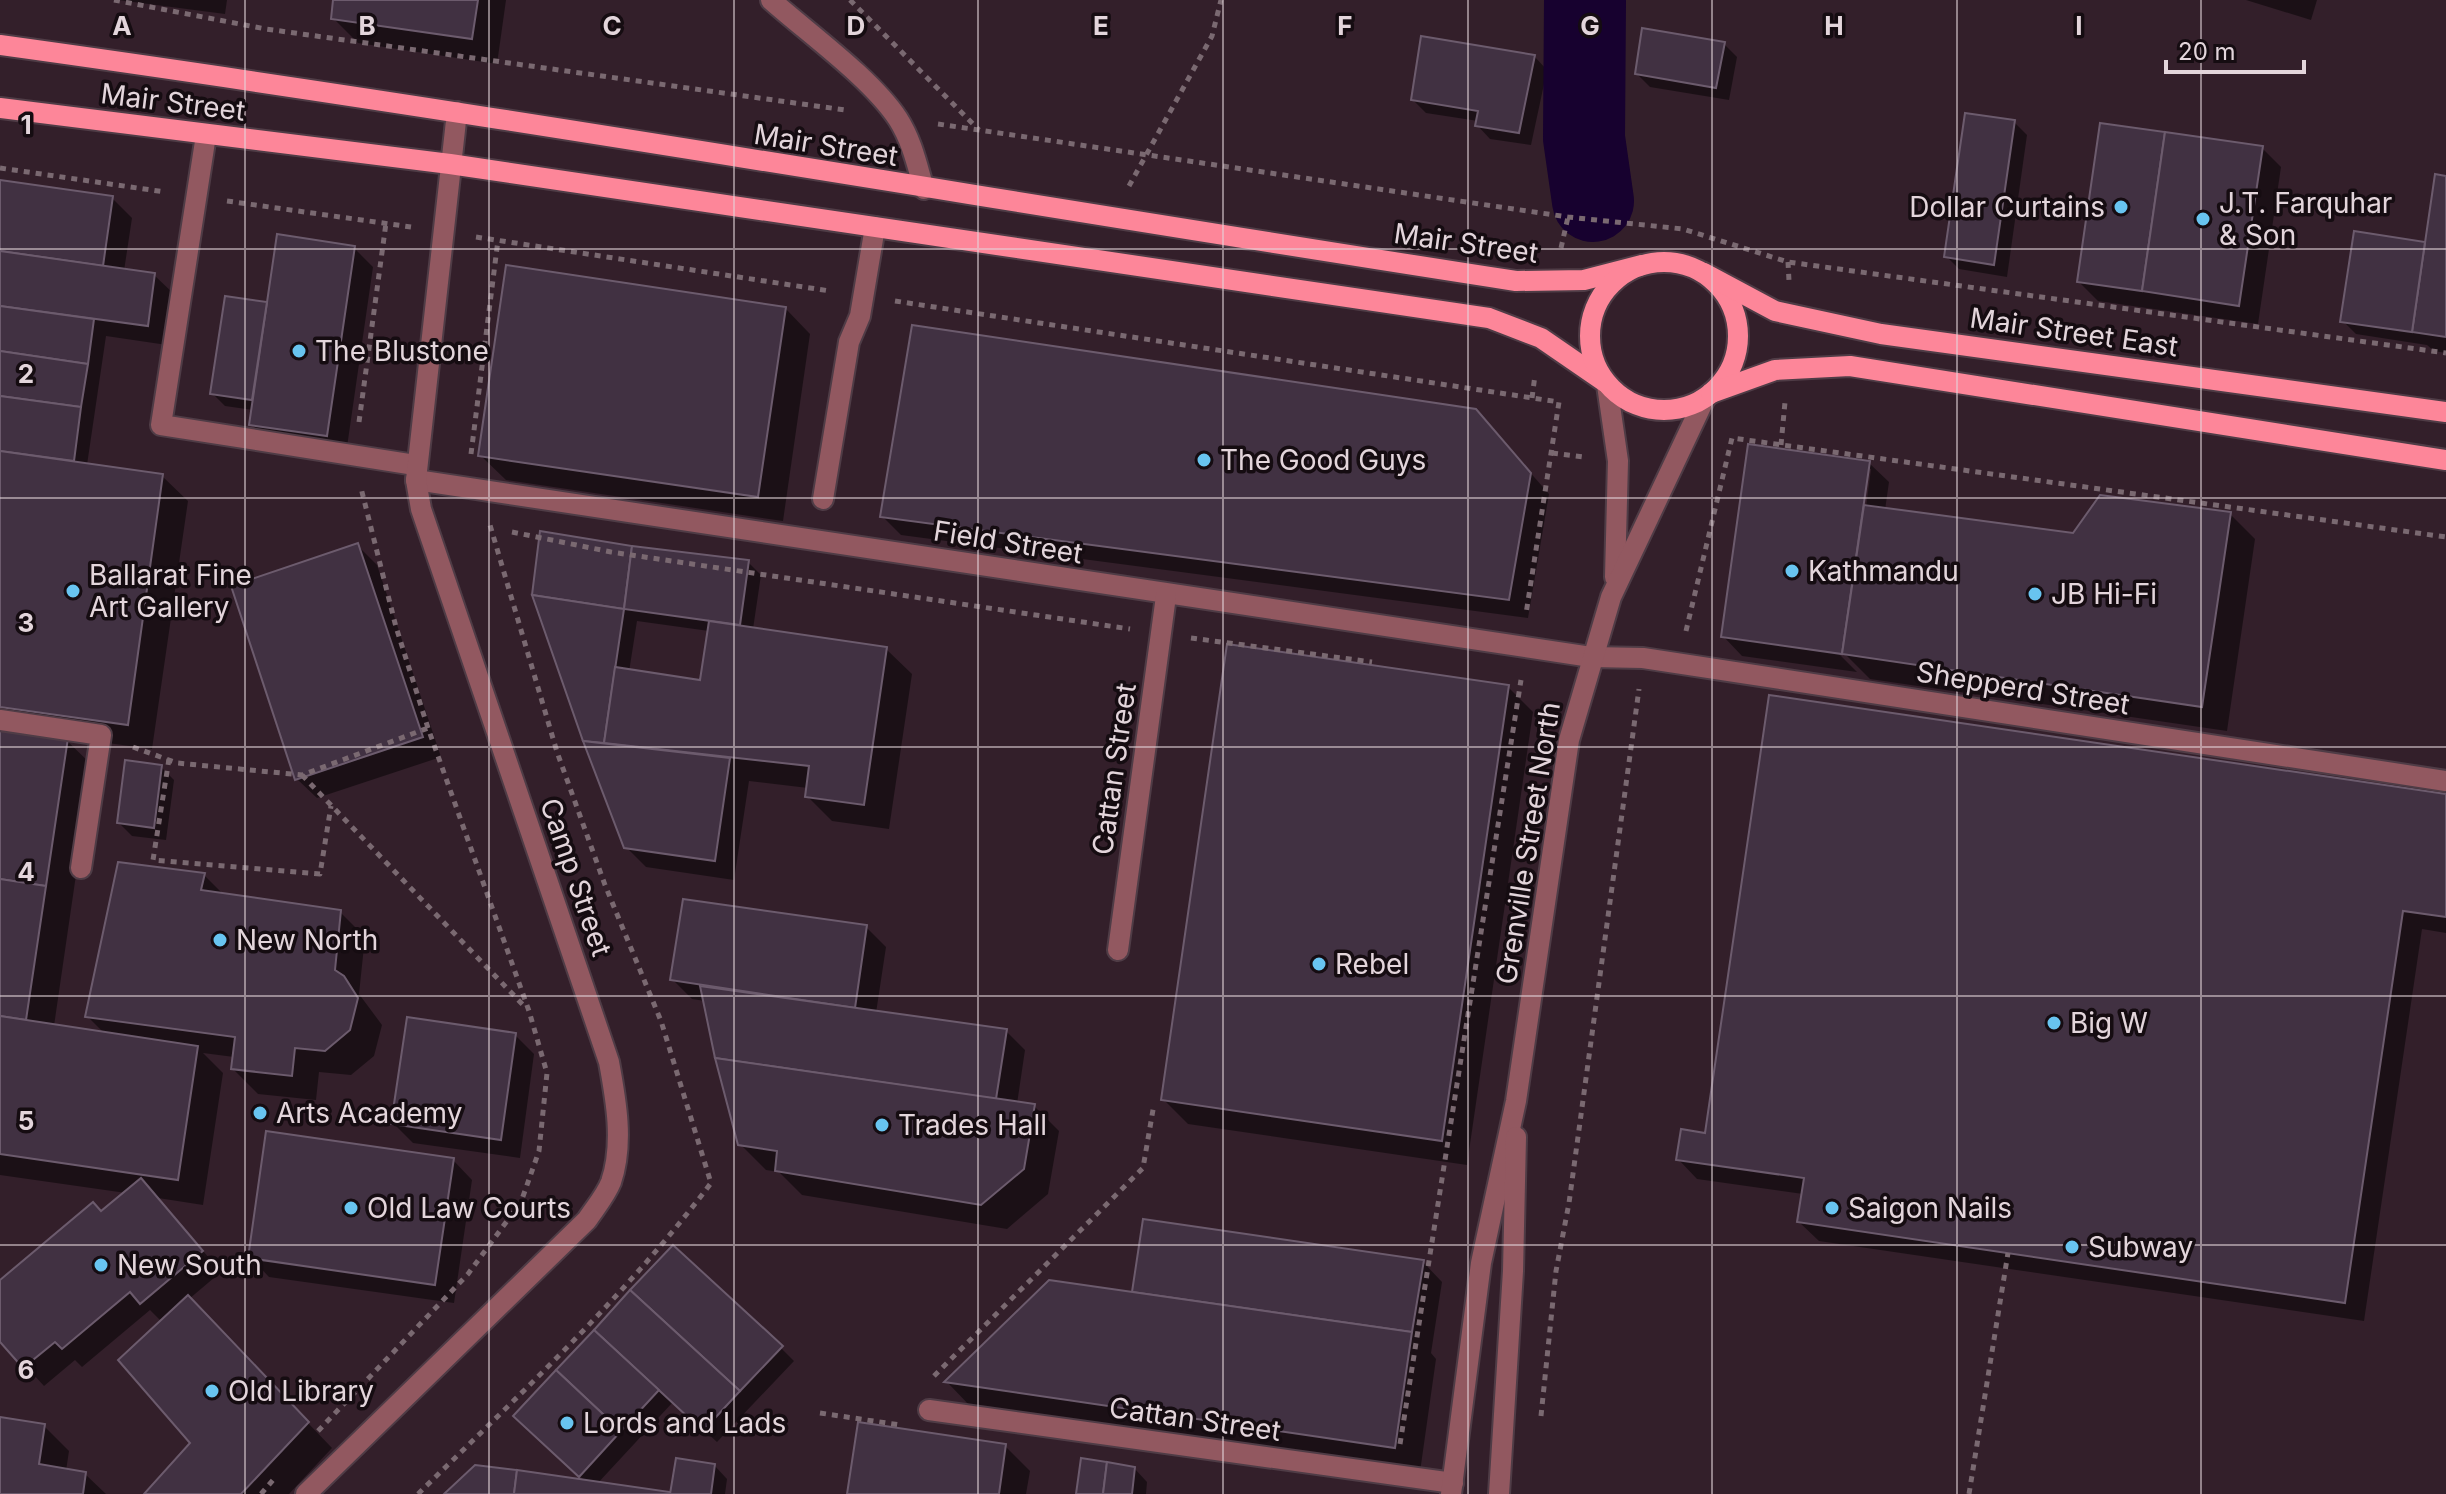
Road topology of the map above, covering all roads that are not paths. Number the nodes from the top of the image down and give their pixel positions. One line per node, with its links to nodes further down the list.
1 (771, 0): 7 (street)
2 (0, 45): 4 (main road, Mair Street)
3 (0, 108): 5 (main road, Mair Street)
4 (457, 112): 6 (street, Camp Street); 7 (main road, Mair Street)
5 (206, 135): 6 (main road, Mair Street); 15 (street, Field Street)
6 (450, 164): 8 (main road, Mair Street); 15 (street, Camp Street)
7 (924, 189): 9 (main road, Mair Street)
8 (875, 227): 11 (main road, Mair Street); 16 (street)
9 (1642, 265): 10 (main road); 11 (main road)
10 (1704, 273): 12 (main road); 13 (main road, Mair Street East)
11 (1606, 384): 12 (main road); 18 (street, Grenville Street North)
12 (1708, 396): 14 (main road); 18 (street, Grenville Street North)
13 (2446, 412)
14 (2446, 460)
15 (416, 472): 17 (street, Field Street); 27 (street, Camp Street)
16 (823, 499)
17 (1166, 596): 19 (street, Field Street); 23 (street, Cattan Street)
18 (1611, 597): 19 (street, Grenville Street North)
19 (1593, 649): 21 (street, Shepperd Street); 24 (street, Grenville Street North)
20 (0, 720): 22 (street)
21 (2446, 781)
22 (81, 868)
23 (1118, 950)
24 (1516, 1101): 26 (street, Grenville Street North); 28 (street, Grenville Street North)
25 (929, 1410): 26 (street, Cattan Street)
26 (1452, 1488)
27 (306, 1494)
28 (1499, 1494)

